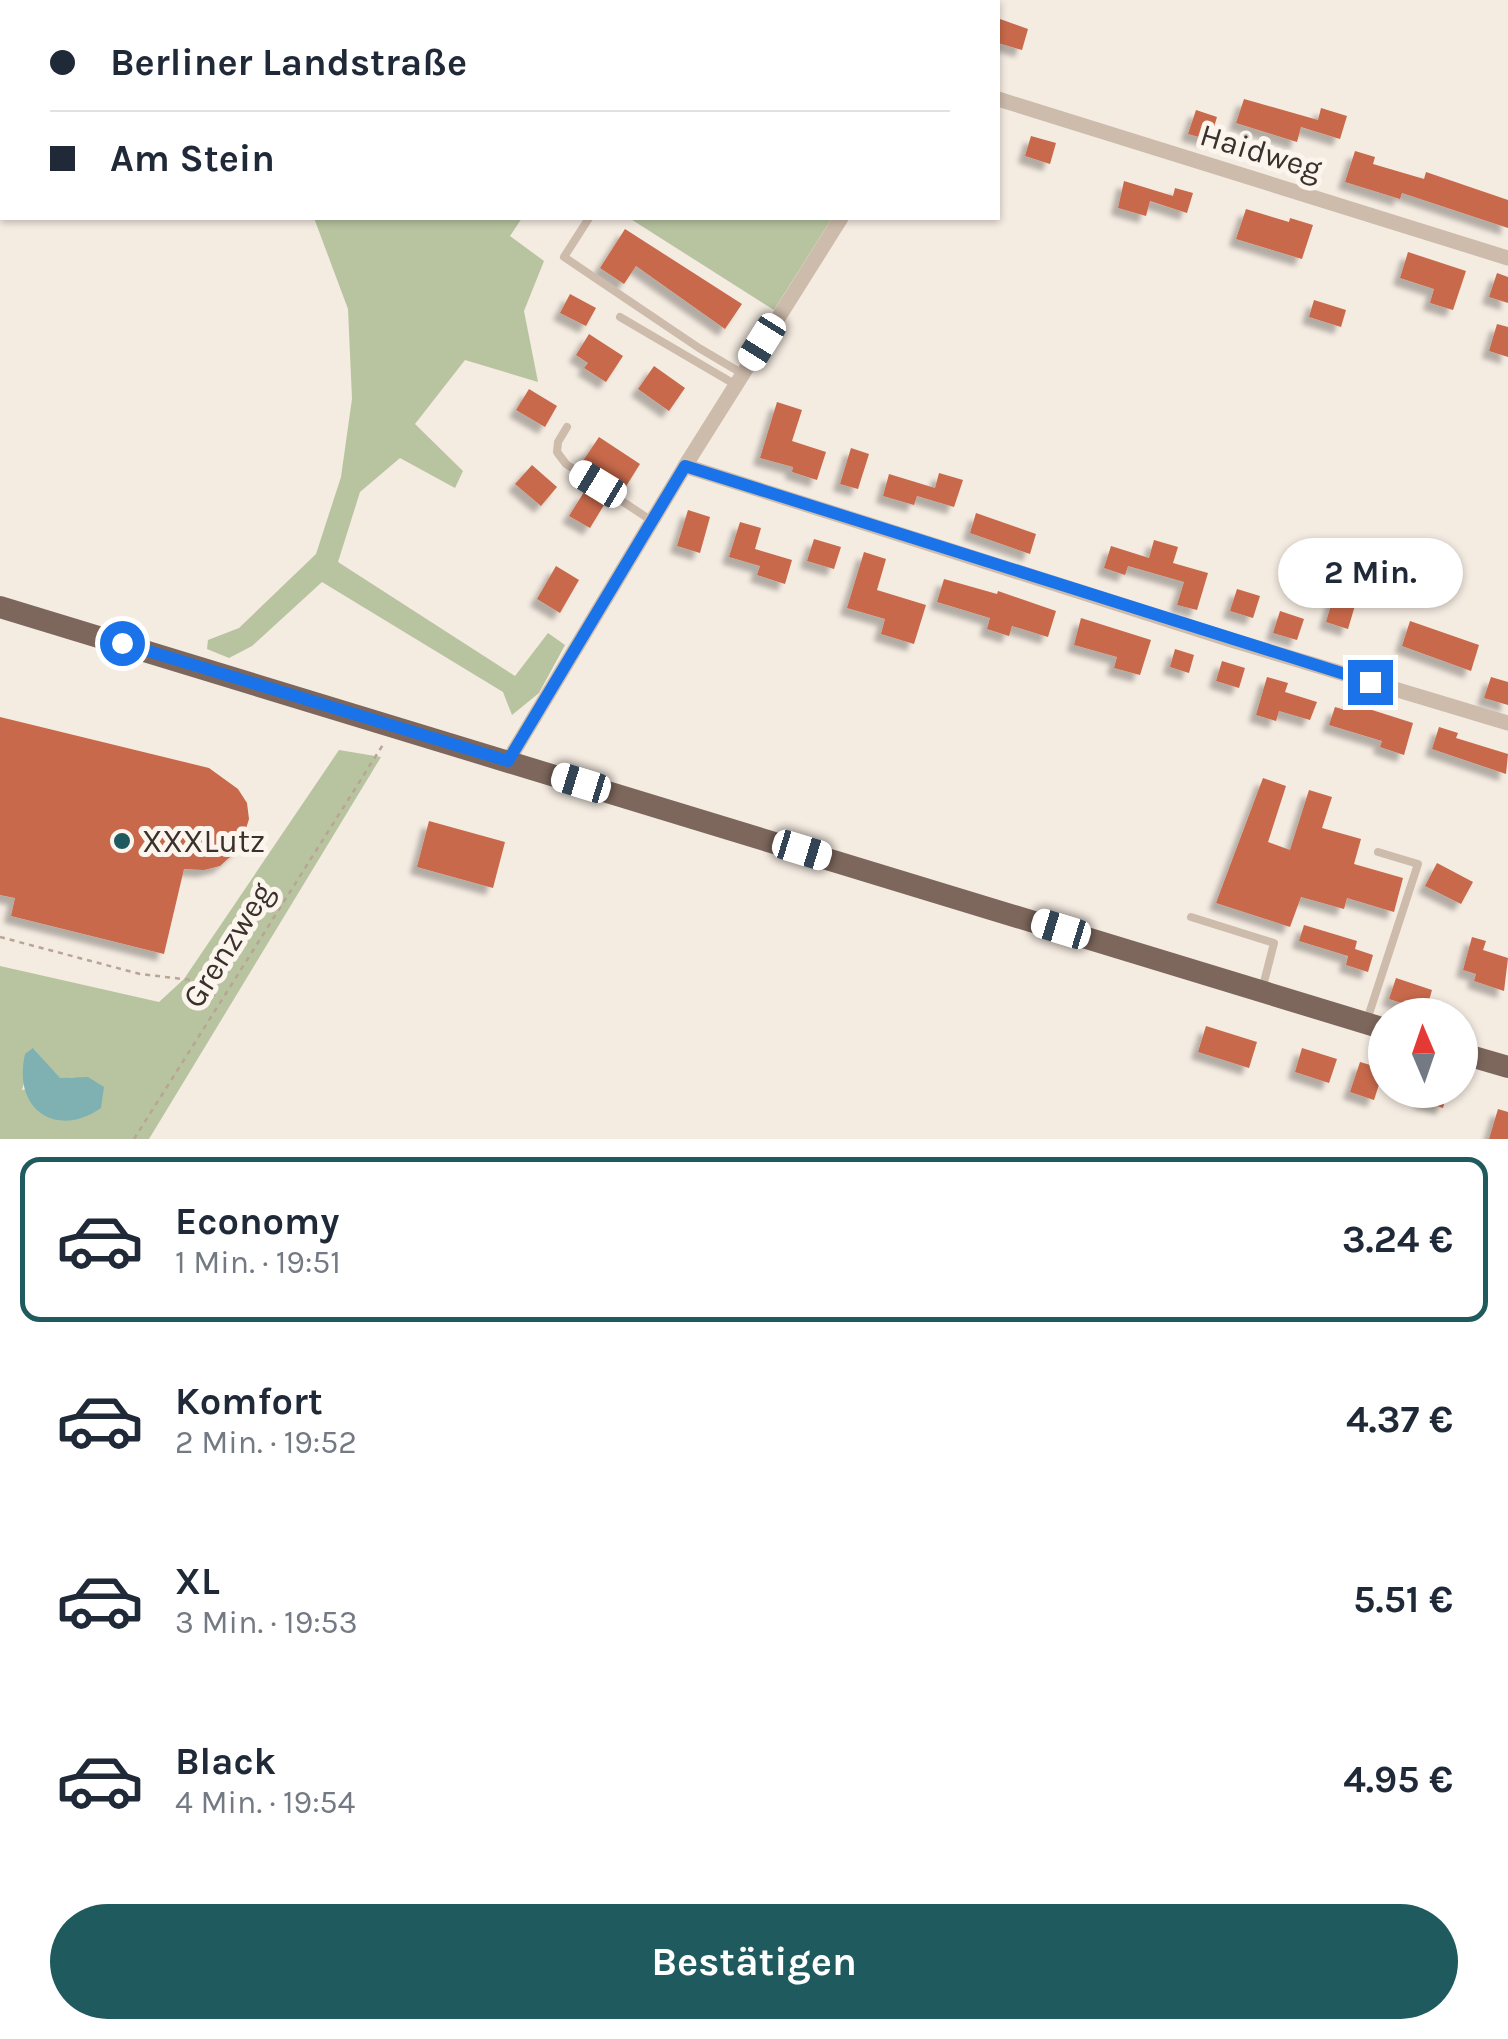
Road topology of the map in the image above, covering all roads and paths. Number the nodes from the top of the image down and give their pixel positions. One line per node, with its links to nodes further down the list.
1 (1000, 101): 4 (street, Haidweg)
2 (588, 220): 6 (lane)
3 (840, 220): 6 (street)
4 (1508, 258)
5 (620, 317): 6 (lane)
6 (739, 380): 8 (street)
7 (566, 427): 9 (lane)
8 (685, 466): 9 (street); 11 (street)
9 (652, 521): 13 (street)
10 (0, 607): 12 (main road)
11 (1508, 724)
12 (394, 726): 13 (main road); 19 (path, Grenzweg)
13 (508, 761): 17 (main road)
14 (1378, 852): 18 (lane)
15 (1191, 918): 17 (lane)
16 (0, 936): 19 (path)
17 (1262, 992): 20 (main road)
18 (1382, 998)
19 (221, 999): 23 (path, Grenzweg)
20 (1368, 1024)
21 (1478, 1058): 22 (main road)
22 (1508, 1068)
23 (134, 1139)

